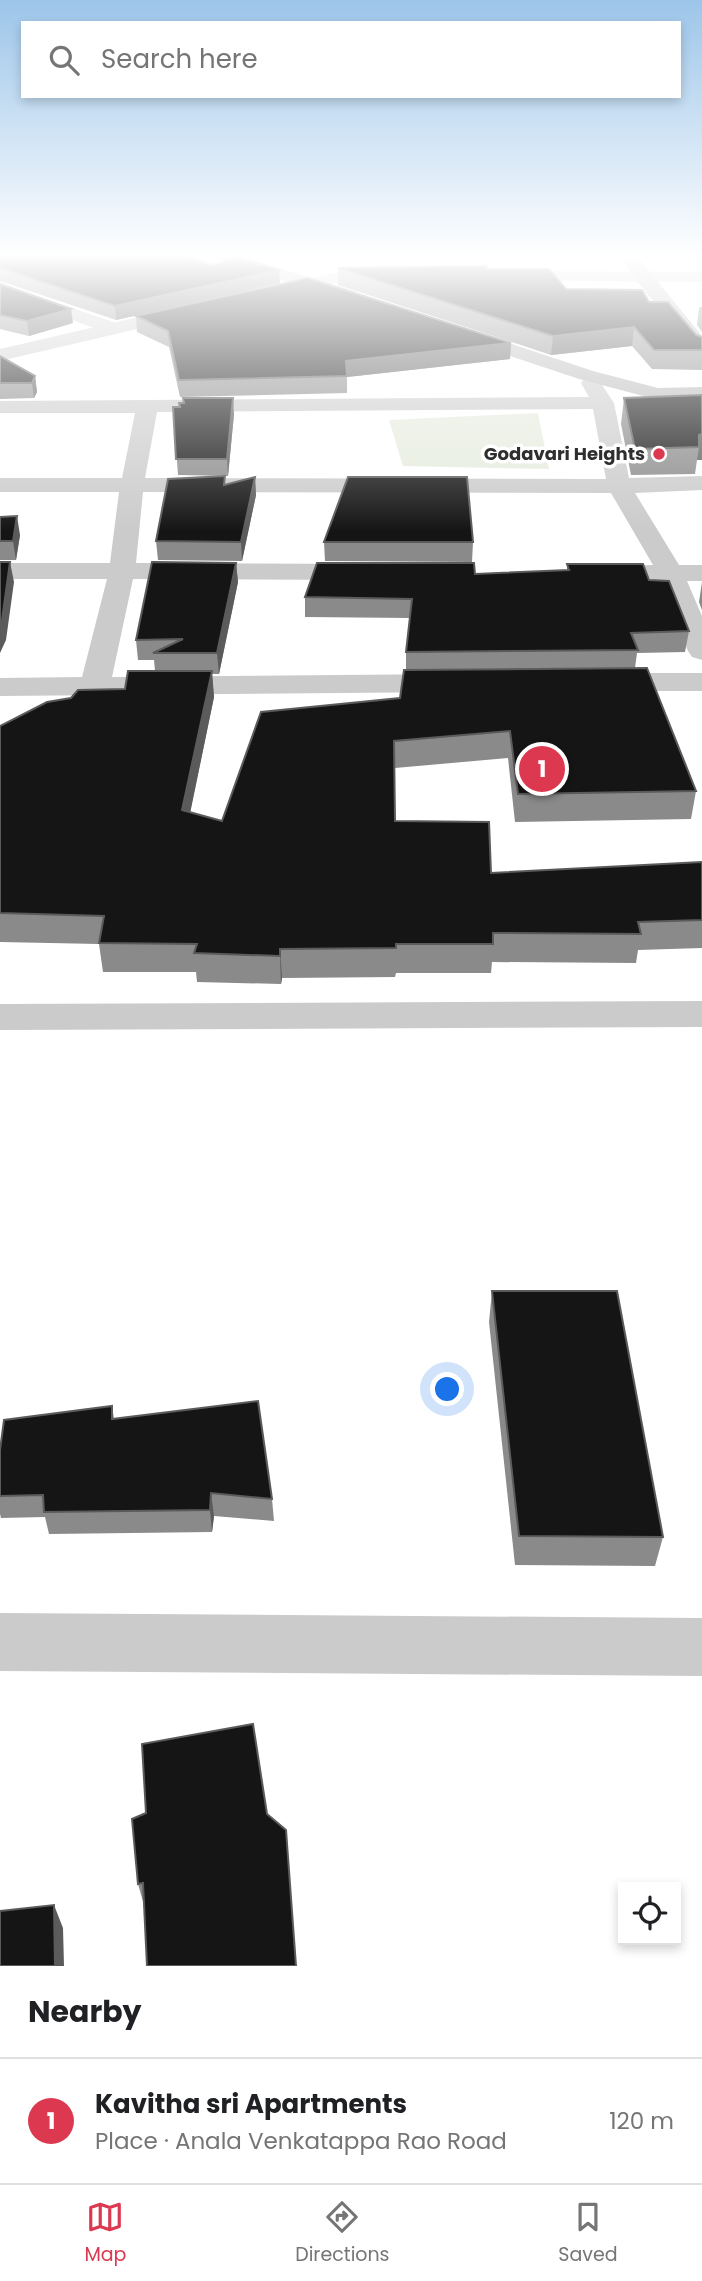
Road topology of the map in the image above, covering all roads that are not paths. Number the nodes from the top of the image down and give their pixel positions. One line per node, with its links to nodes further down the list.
1 (30, 348): 3 (street)
2 (518, 348): 5 (main road)
3 (0, 355)
4 (663, 374): 6 (main road)
5 (586, 375): 7 (main road); 8 (street)
6 (702, 385)
7 (702, 393)
8 (603, 403): 10 (street); 14 (street)
9 (0, 407): 10 (street)
10 (147, 408): 13 (street)
11 (702, 483): 14 (street)
12 (0, 485): 13 (street)
13 (131, 485): 14 (street); 15 (street)
14 (619, 486): 19 (street)
15 (122, 570): 16 (street); 17 (street); 25 (street)
16 (0, 571)
17 (395, 572)
18 (574, 573): 19 (street)
19 (671, 573): 20 (street); 21 (street)
20 (702, 573)
21 (702, 652)
22 (578, 682): 23 (street)
23 (702, 682)
24 (481, 683): 25 (street)
25 (95, 686): 26 (street)
26 (0, 687)
27 (702, 1014): 28 (street)
28 (0, 1017)
29 (0, 1642): 30 (street)
30 (702, 1647)

